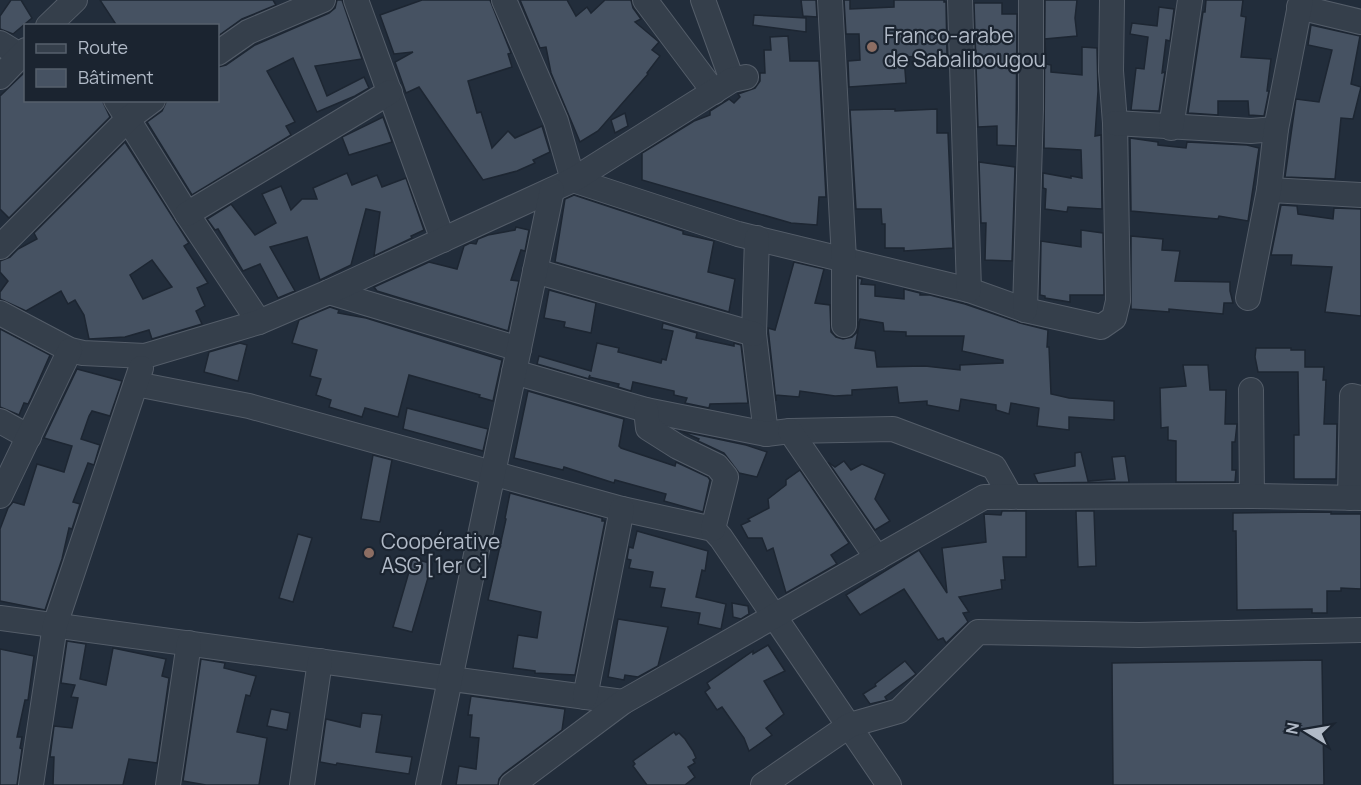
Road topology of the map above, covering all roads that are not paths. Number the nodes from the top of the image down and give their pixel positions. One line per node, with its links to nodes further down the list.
1 (75, 0): 13 (street)
2 (323, 0): 16 (street)
3 (357, 0): 20 (street)
4 (504, 0): 26 (street)
5 (645, 0): 19 (street)
6 (703, 0): 19 (street)
7 (830, 0): 33 (street)
8 (960, 0): 35 (street)
9 (1031, 0): 38 (street)
10 (1112, 0): 23 (street)
11 (1190, 0): 24 (street)
12 (1300, 3): 14 (street); 25 (street)
13 (55, 22)
14 (1361, 22)
15 (0, 43): 17 (street)
16 (219, 52)
17 (23, 53): 18 (street)
18 (0, 77)
19 (731, 83): 26 (street)
20 (390, 92): 29 (street); 31 (street)
21 (146, 102): 22 (street)
22 (123, 109): 29 (street); 32 (street)
23 (1116, 123): 24 (street); 38 (street)
24 (1171, 128): 25 (street)
25 (1276, 129): 27 (street)
26 (562, 185): 30 (street); 31 (street); 34 (street)
27 (1269, 190): 28 (street); 37 (street)
28 (1361, 195)
29 (187, 214): 40 (street)
30 (757, 238): 33 (street); 42 (street)
31 (443, 240): 36 (street)
32 (0, 247)
33 (844, 259): 35 (street); 41 (street)
34 (535, 271): 42 (street); 43 (street)
35 (969, 290): 38 (street)
36 (329, 292): 40 (street); 43 (street)
37 (1248, 298)
38 (1025, 310)
39 (0, 313): 44 (street)
40 (259, 322): 45 (street)
41 (844, 325)
42 (754, 334): 53 (street)
43 (519, 349): 46 (street)
44 (70, 350): 45 (street); 54 (street)
45 (145, 356): 47 (street)
46 (514, 372): 50 (street); 55 (street)
47 (136, 384): 55 (street); 65 (street)
48 (1251, 390): 57 (street)
49 (1361, 398): 59 (street)
50 (646, 410): 53 (street); 61 (street)
51 (0, 421): 54 (street)
52 (790, 431): 53 (street); 58 (street); 62 (street)
53 (766, 434)
54 (29, 437): 56 (street)
55 (493, 472): 60 (street); 69 (street)
56 (0, 496)
57 (1252, 496): 58 (street); 59 (street)
58 (1011, 497): 62 (street)
59 (1355, 498)
60 (622, 509): 61 (street); 70 (street)
61 (713, 529): 63 (street)
62 (877, 558): 63 (street)
63 (774, 616): 71 (street); 72 (street)
64 (0, 618): 65 (street)
65 (55, 625): 67 (street); 73 (street)
66 (1361, 630): 72 (street)
67 (189, 643): 68 (street); 74 (street)
68 (320, 661): 69 (street); 75 (street)
69 (451, 679): 70 (street); 76 (street)
70 (585, 697): 71 (street)
71 (623, 702): 77 (street)
72 (850, 725): 78 (street); 79 (street)
73 (31, 785)
74 (168, 785)
75 (302, 785)
76 (428, 785)
77 (512, 785)
78 (763, 785)
79 (889, 785)

